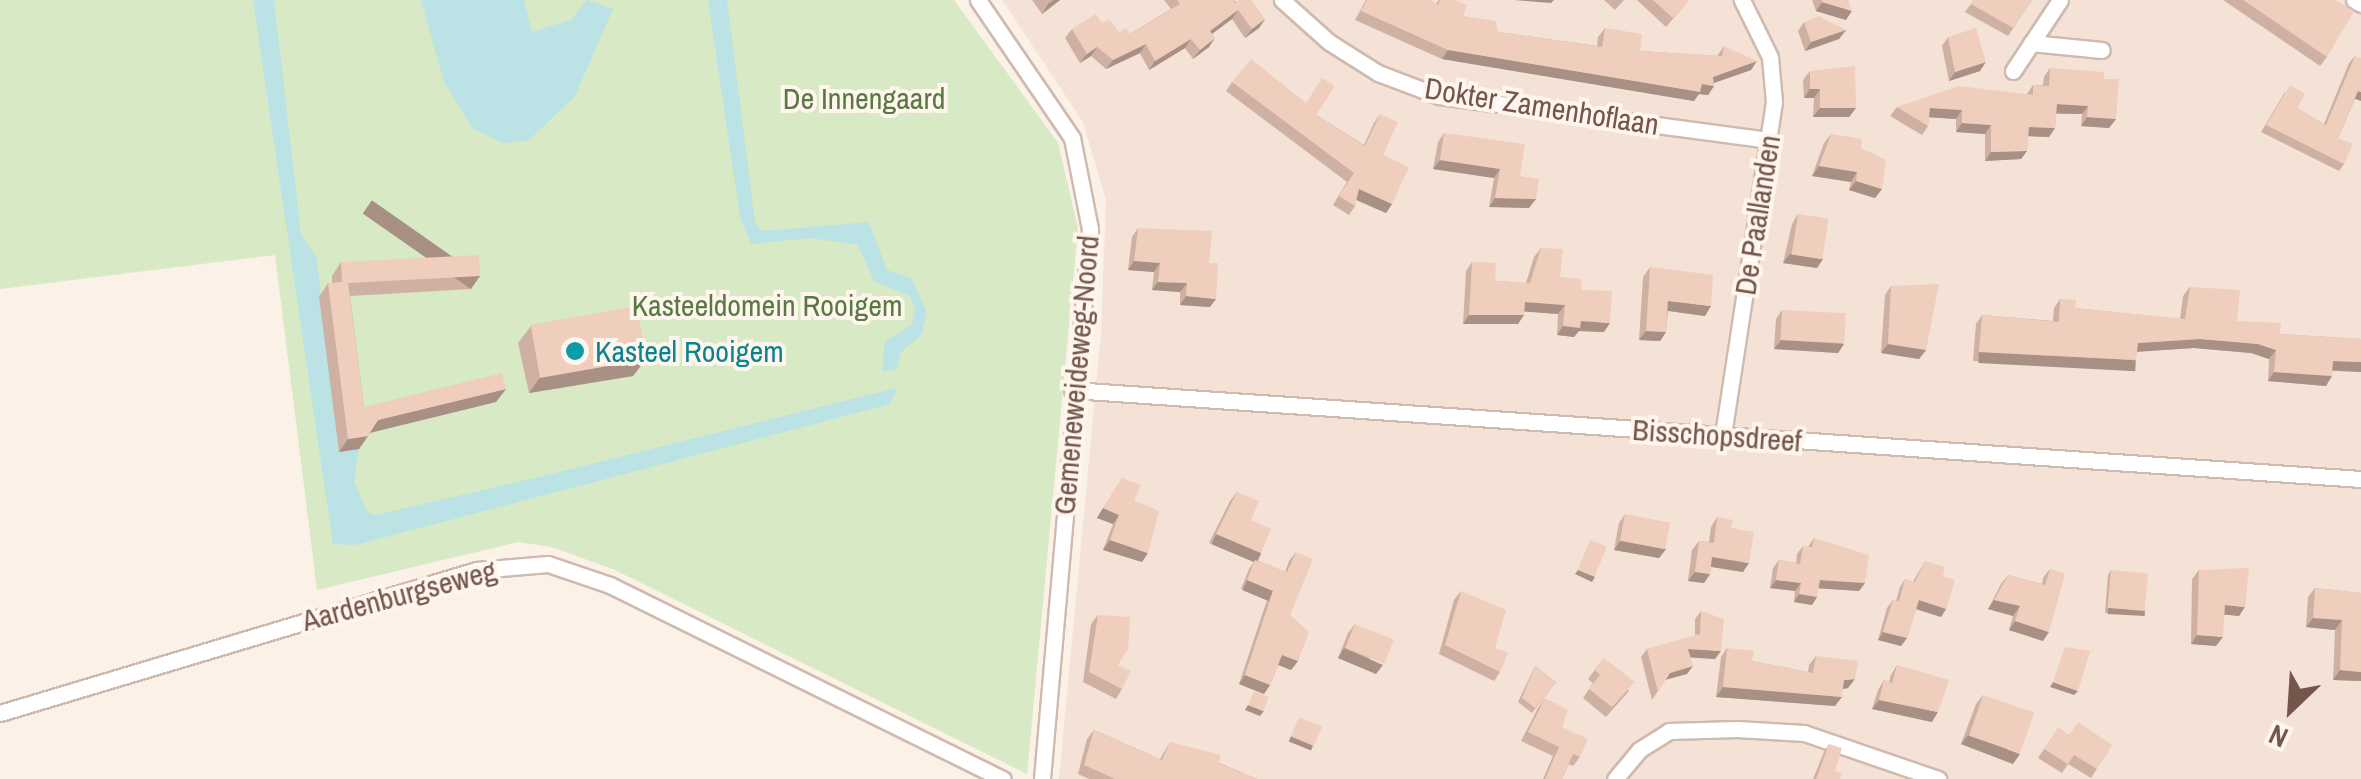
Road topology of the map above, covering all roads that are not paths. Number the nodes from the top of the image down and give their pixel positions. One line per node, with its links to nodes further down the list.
1 (978, 0): 11 (street, Gemeneweideweg-Noord)
2 (1282, 0): 10 (street, Dokter Zamenhoflaan)
3 (1742, 0): 10 (street, De Paallanden)
4 (2060, 0): 7 (street)
5 (2354, 0): 6 (street)
6 (2361, 4)
7 (2032, 43): 8 (street); 9 (street)
8 (2102, 50)
9 (2012, 72)
10 (1768, 140): 12 (street, De Paallanden)
11 (1072, 390): 12 (street, Bisschopsdreef); 16 (street, Gemeneweideweg-Noord)
12 (1723, 436): 13 (street, Bisschopsdreef)
13 (2361, 479)
14 (0, 713): 15 (street, Aardenburgseweg)
15 (1003, 779)
16 (1042, 779)
17 (1615, 779): 18 (street)
18 (1938, 779)

